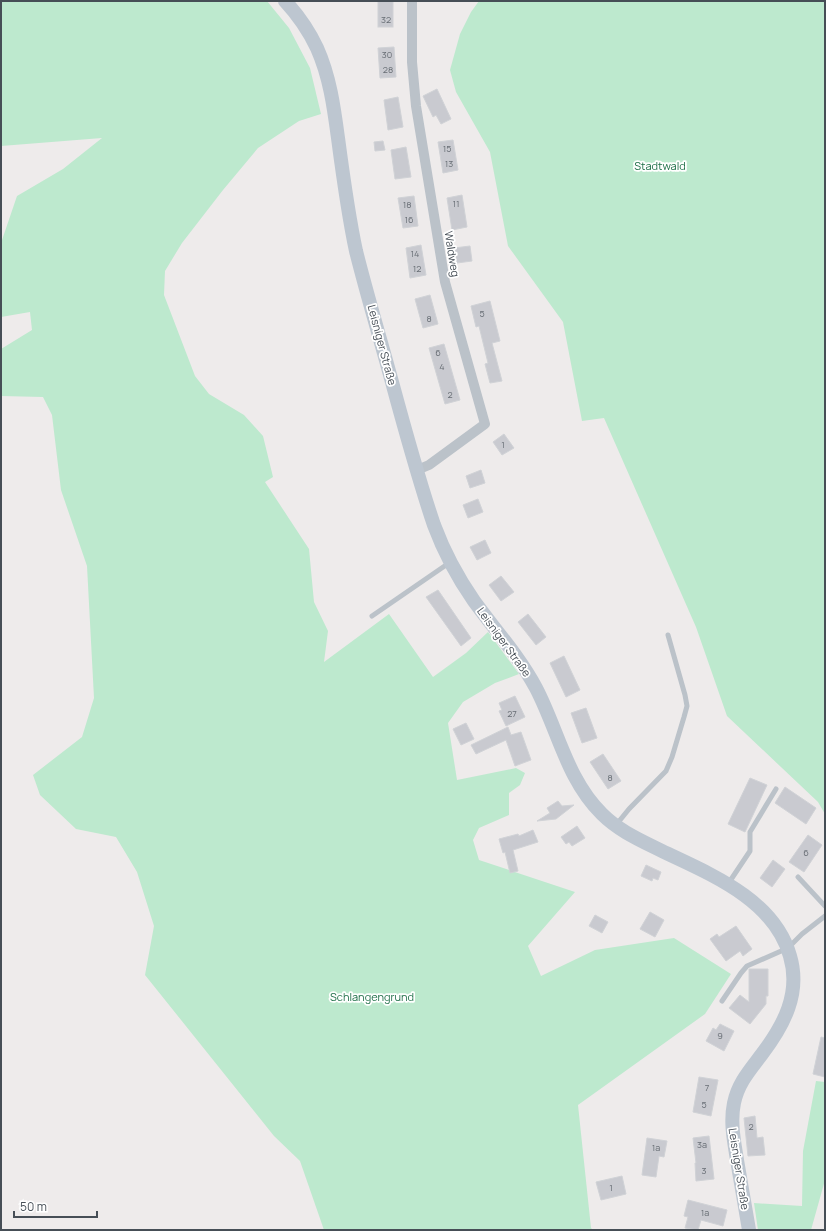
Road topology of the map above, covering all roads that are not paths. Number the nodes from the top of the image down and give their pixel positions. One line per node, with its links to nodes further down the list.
1 (285, 1): 3 (main road, Leisniger Straße)
2 (412, 1): 3 (street, Waldweg)
3 (417, 470): 4 (main road, Leisniger Straße)
4 (450, 562): 5 (lane); 8 (main road, Leisniger Straße)
5 (372, 616)
6 (668, 635): 8 (lane)
7 (776, 789): 10 (lane)
8 (616, 826): 10 (main road, Leisniger Straße)
9 (798, 877): 11 (lane)
10 (727, 885): 13 (main road, Leisniger Straße)
11 (825, 906)
12 (825, 916): 13 (lane)
13 (788, 948): 14 (lane); 15 (main road, Leisniger Straße)
14 (722, 1001)
15 (748, 1230)

